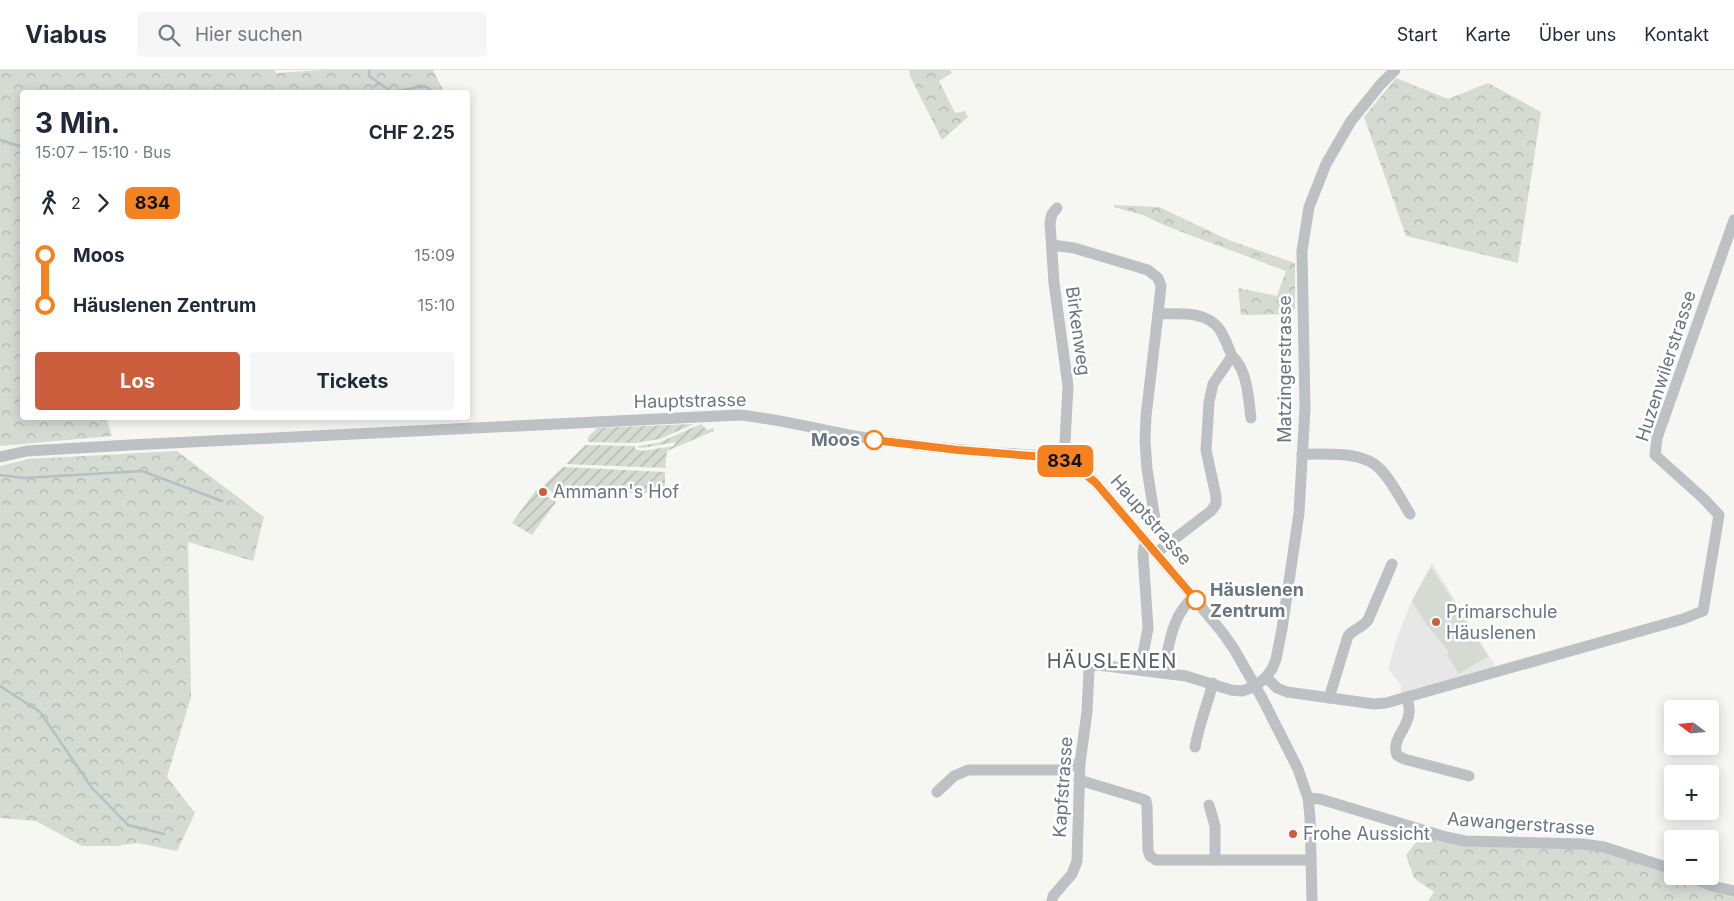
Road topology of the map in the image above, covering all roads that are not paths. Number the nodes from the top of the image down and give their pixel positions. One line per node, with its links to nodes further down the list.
1 (1395, 70): 8 (street, Matzingerstrasse)
2 (1057, 208): 4 (street, Birkenweg)
3 (1734, 220): 22 (street, Huzenwilerstrasse)
4 (1052, 245): 5 (street); 10 (street, Birkenweg)
5 (1158, 314): 6 (street); 12 (street)
6 (1232, 356): 7 (street); 12 (street)
7 (1251, 418)
8 (1302, 454): 11 (street); 19 (street, Matzingerstrasse)
9 (0, 457): 10 (street, Hauptstrasse)
10 (1064, 461): 13 (street, Hauptstrasse)
11 (1410, 514)
12 (1170, 542): 14 (street)
13 (1147, 543): 14 (street, Hauptstrasse); 17 (street)
14 (1156, 553): 16 (street, Hauptstrasse)
15 (1392, 564): 23 (street)
16 (1194, 597): 18 (street); 21 (street, Hauptstrasse)
17 (1140, 670): 18 (street); 25 (street, Kapfstrasse)
18 (1163, 673): 20 (street)
19 (1266, 677): 21 (street, Matzingerstrasse); 23 (street, Huzenwilerstrasse)
20 (1213, 684): 21 (street); 24 (street)
21 (1256, 686): 29 (street, Hauptstrasse)
22 (1407, 697): 23 (street, Huzenwilerstrasse); 26 (street)
23 (1329, 698)
24 (1196, 747)
25 (1080, 763): 27 (street, Kapfstrasse); 28 (street)
26 (1469, 776)
27 (1079, 780): 31 (street); 36 (street, Kapfstrasse)
28 (937, 792)
29 (1308, 798): 32 (street, Hauptstrasse); 33 (street, Aawangerstrasse)
30 (1209, 806): 31 (street)
31 (1215, 860): 32 (street)
32 (1311, 860): 37 (street, Hauptstrasse)
33 (1664, 866)
34 (1710, 885): 35 (street)
35 (1734, 891)
36 (1052, 901)
37 (1312, 901)

